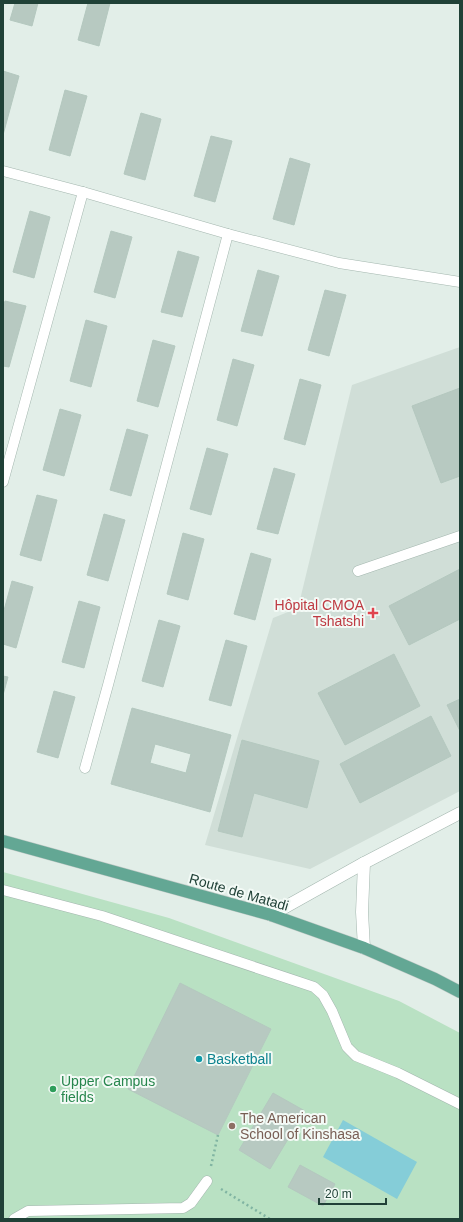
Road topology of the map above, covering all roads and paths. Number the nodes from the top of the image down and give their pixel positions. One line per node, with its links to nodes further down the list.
1 (3, 171): 2 (lane)
2 (83, 192): 3 (lane); 5 (lane)
3 (228, 234): 4 (lane); 8 (lane)
4 (460, 282)
5 (3, 482)
6 (460, 536): 7 (lane)
7 (358, 571)
8 (85, 768)
9 (460, 813): 11 (street)
10 (3, 841): 13 (main road, Route de Matadi)
11 (364, 863): 13 (street); 14 (street)
12 (3, 890): 16 (lane)
13 (271, 916): 14 (main road, Route de Matadi)
14 (364, 948): 15 (main road, Route de Matadi)
15 (460, 992)
16 (460, 1104)
17 (218, 1135): 18 (path)
18 (207, 1181): 19 (lane); 20 (path)
19 (14, 1219)
20 (270, 1219)

